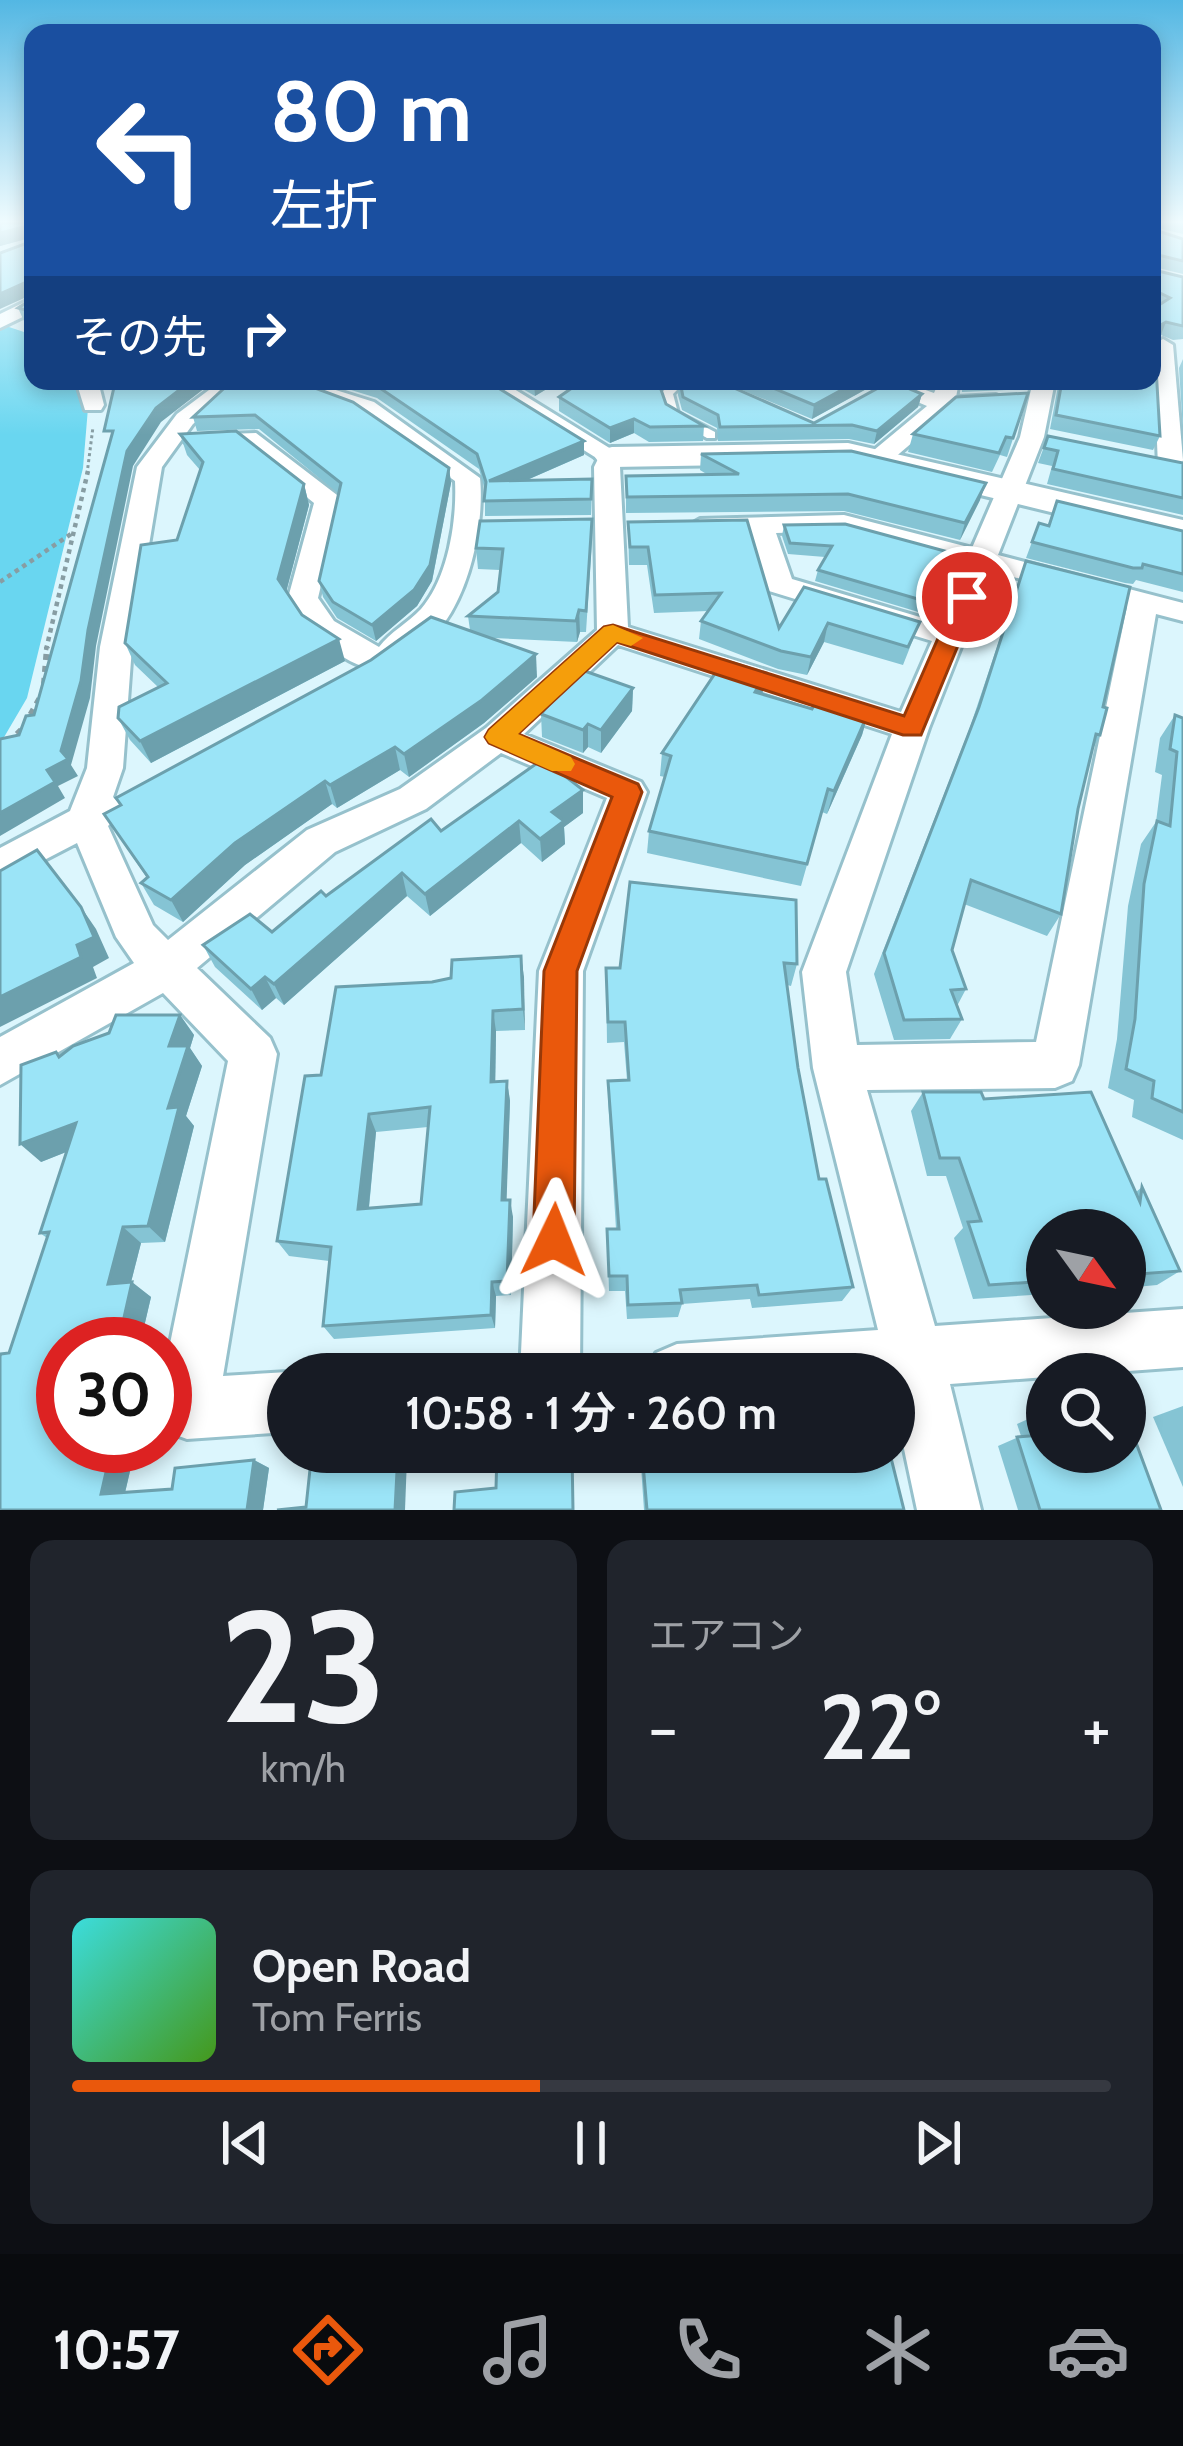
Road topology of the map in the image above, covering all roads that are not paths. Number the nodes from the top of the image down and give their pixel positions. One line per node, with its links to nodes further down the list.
1 (1166, 345): 15 (street)
2 (89, 390): 9 (street)
3 (223, 390): 12 (street)
4 (314, 390): 24 (street)
5 (508, 390): 13 (street)
6 (670, 390): 11 (lane)
7 (913, 390): 8 (street)
8 (946, 393): 10 (street); 14 (street)
9 (93, 405)
10 (1043, 415): 16 (street)
11 (712, 435)
12 (164, 445): 24 (street); 28 (street)
13 (612, 457): 14 (street); 22 (street)
14 (877, 460): 16 (street)
15 (1167, 465)
16 (1009, 492): 19 (street); 20 (street)
17 (760, 526): 18 (street); 20 (street); 23 (street)
18 (674, 527)
19 (1183, 532)
20 (983, 559): 21 (street); 23 (street)
21 (1163, 606): 32 (street)
22 (613, 632): 26 (street); 27 (street)
23 (951, 636): 26 (street)
24 (377, 660): 25 (street)
25 (342, 681)
26 (912, 728): 32 (street)
27 (498, 737): 30 (street); 34 (street)
28 (106, 809): 29 (street); 30 (street)
29 (0, 867)
30 (164, 969): 31 (street); 38 (street)
31 (0, 1061)
32 (837, 1068): 35 (street)
33 (1183, 1338): 36 (street)
34 (551, 1353)
35 (913, 1353)
36 (915, 1357)
37 (915, 1361): 39 (street)
38 (267, 1403)
39 (949, 1510)

